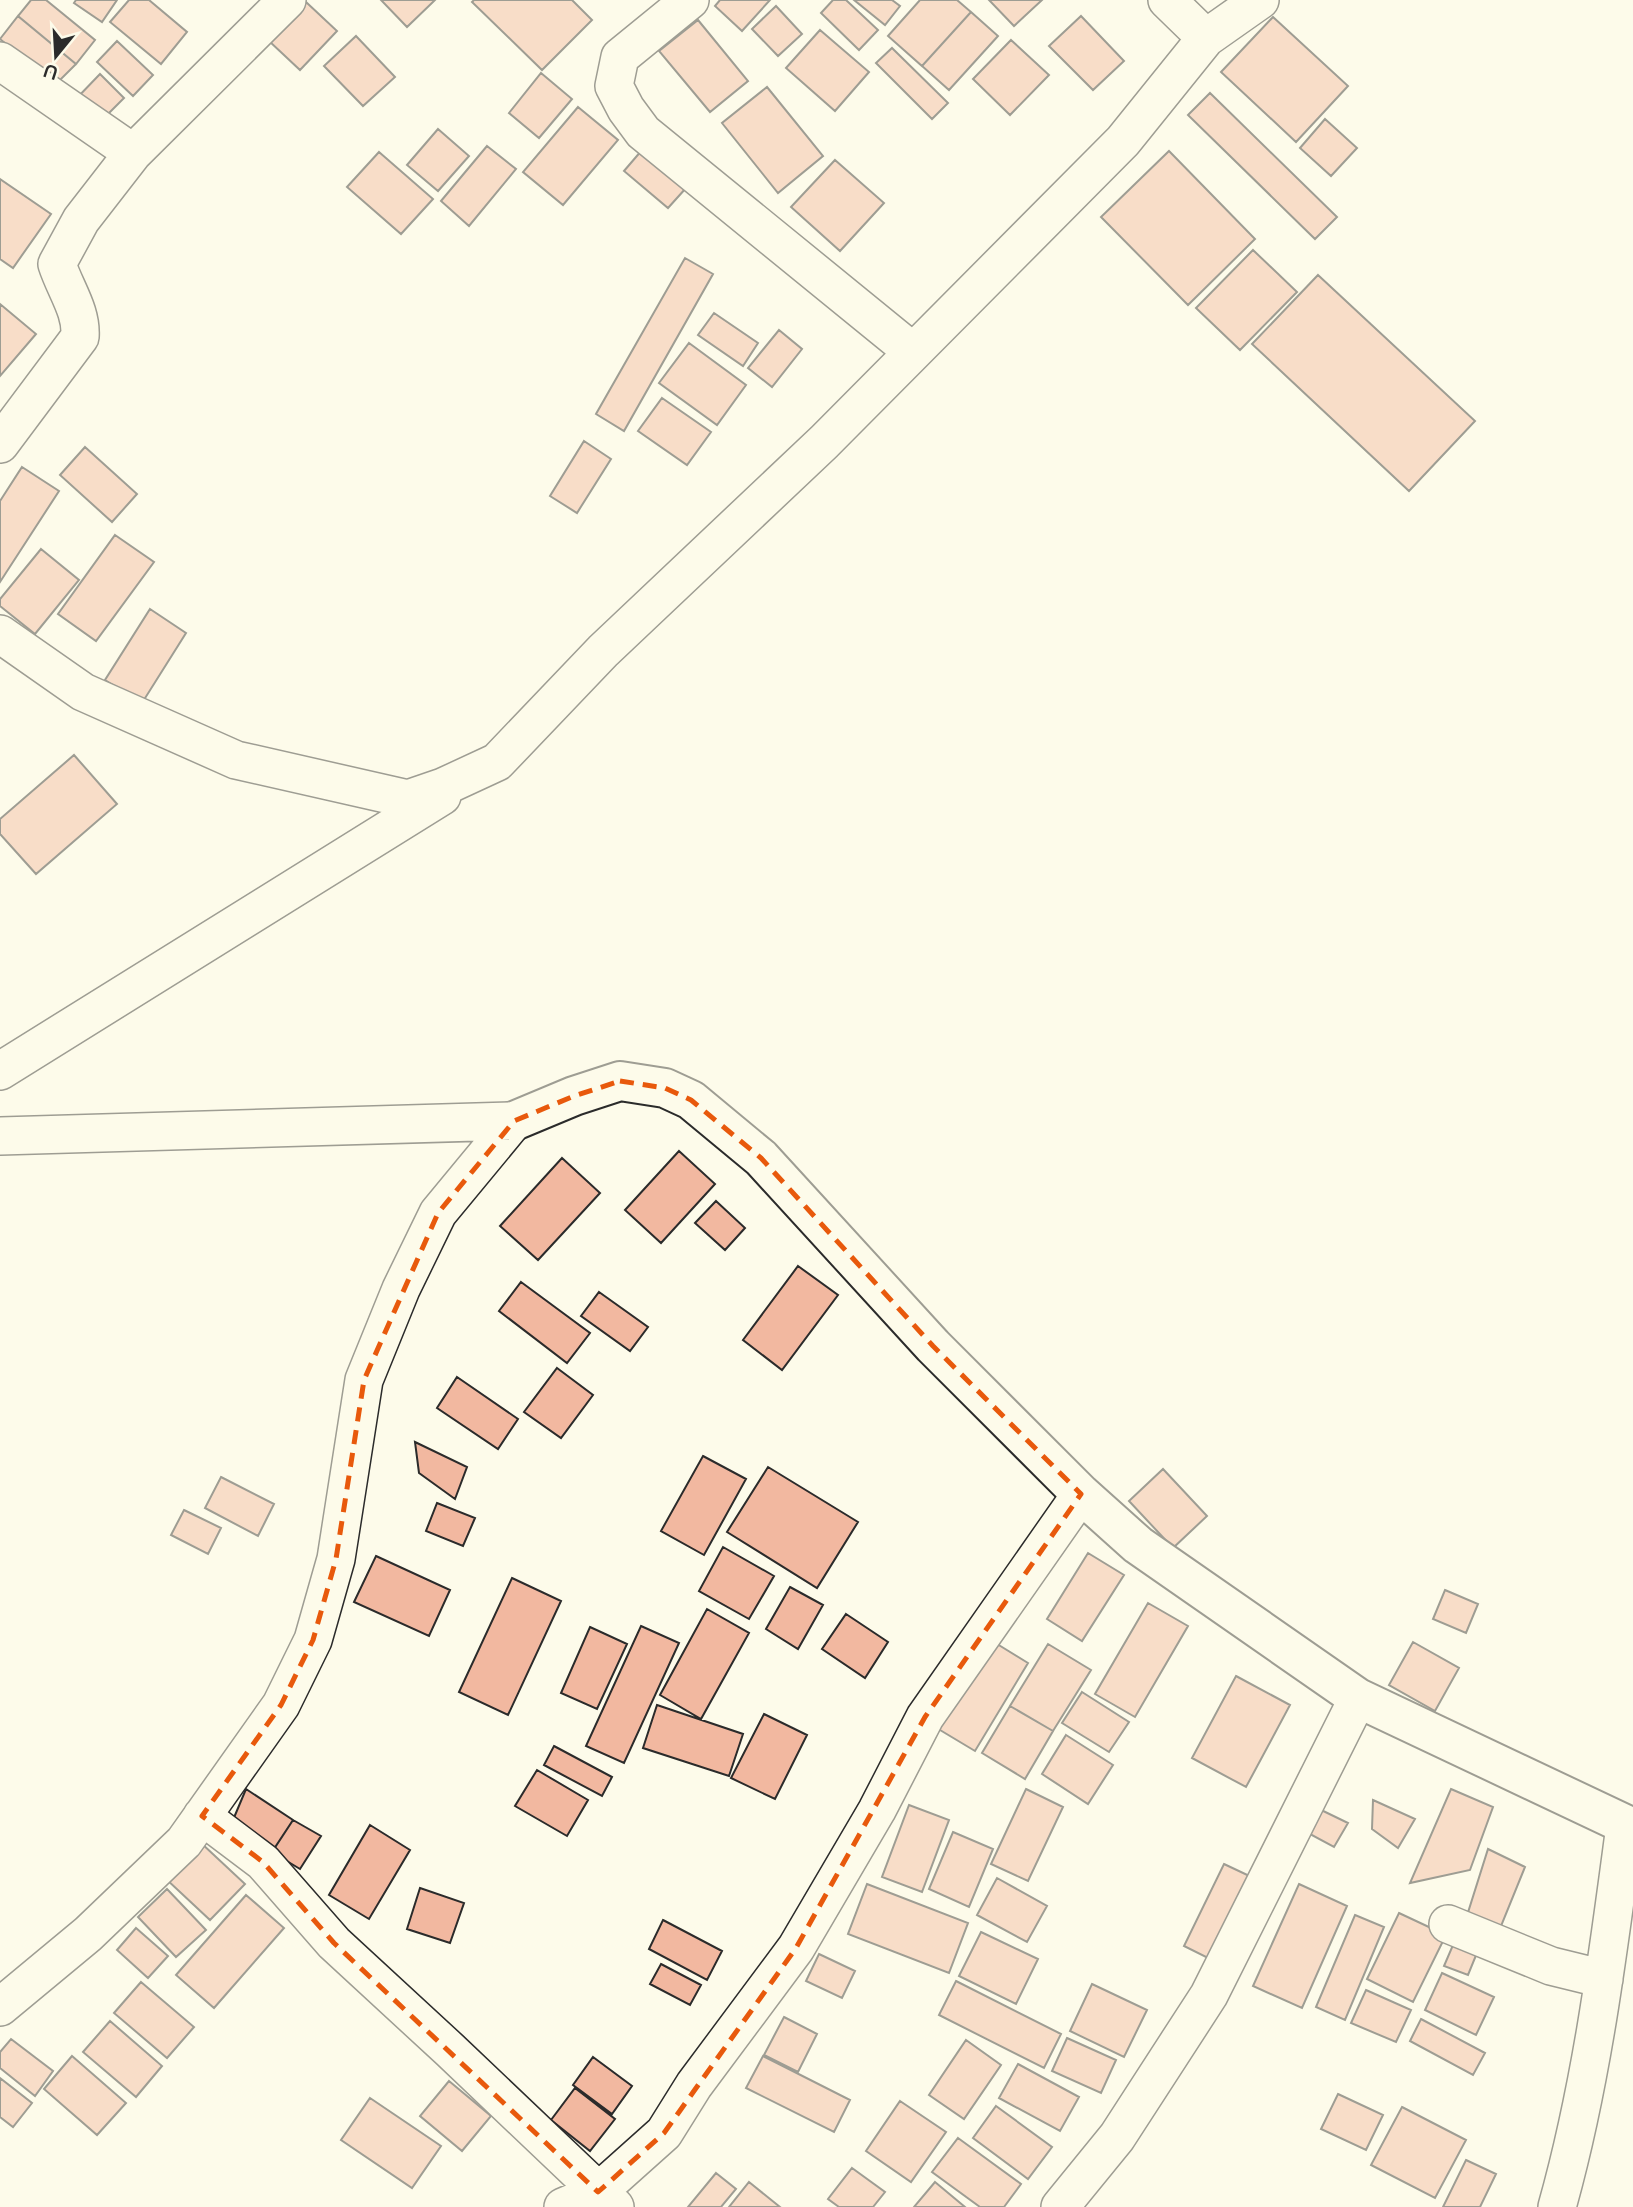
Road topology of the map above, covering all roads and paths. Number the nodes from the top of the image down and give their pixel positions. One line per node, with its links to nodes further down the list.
1 (286, 0): 7 (street)
2 (690, 0): 8 (street)
3 (1167, 0): 5 (street)
4 (1260, 0): 5 (street)
5 (1206, 38): 8 (street)
6 (0, 61): 7 (street)
7 (133, 153): 9 (street)
8 (913, 352): 11 (street)
9 (0, 444)
10 (0, 634): 11 (street)
11 (497, 762): 12 (street)
12 (0, 1071)
13 (514, 1122): 14 (street); 15 (street); 17 (street)
14 (0, 1136)
15 (1081, 1494): 16 (street); 22 (street)
16 (1358, 1698): 18 (street); 24 (street)
17 (202, 1816): 21 (street); 22 (street)
18 (1629, 1827): 20 (street)
19 (1448, 1924): 20 (street)
20 (1604, 1979): 25 (street)
21 (0, 2007)
22 (607, 2199): 23 (street)
23 (563, 2207)
24 (1060, 2207)
25 (1558, 2207)

